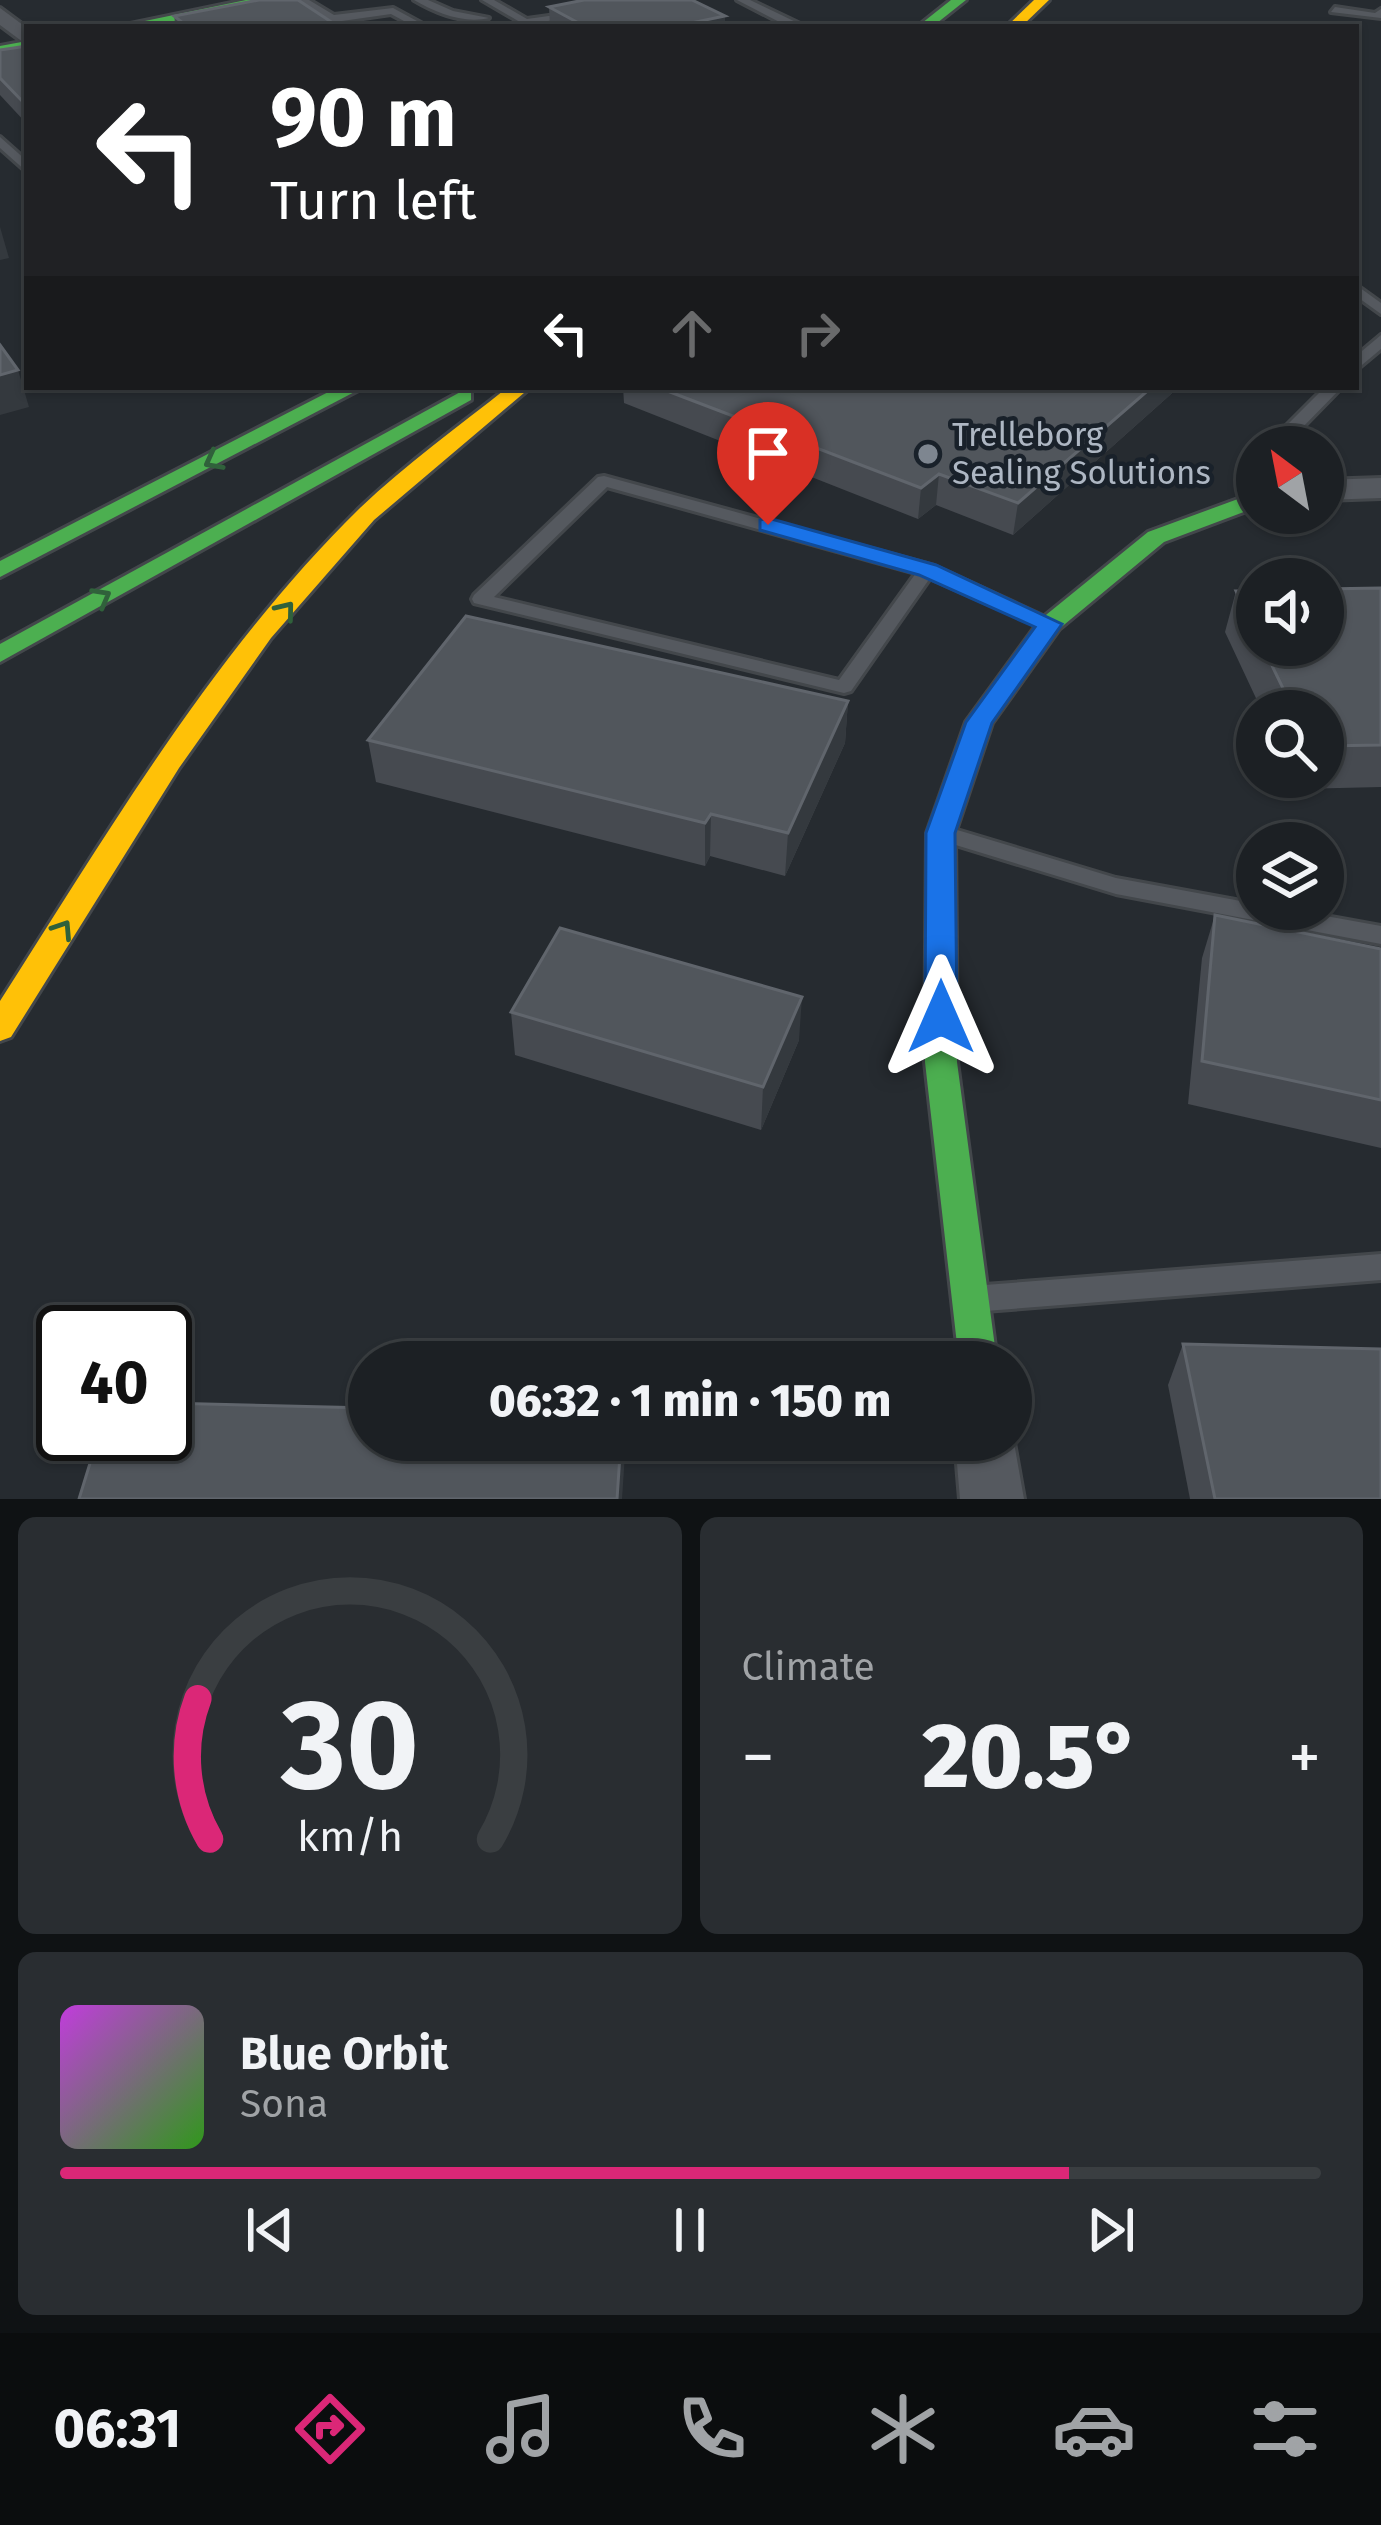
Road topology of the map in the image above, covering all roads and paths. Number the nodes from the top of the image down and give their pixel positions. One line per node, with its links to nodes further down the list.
1 (267, 0): 16 (main road)
2 (302, 0): 15 (lane)
3 (419, 0): 14 (lane)
4 (453, 0): 14 (lane)
5 (521, 0): 9 (lane)
6 (742, 0): 20 (lane)
7 (959, 0): 21 (main road)
8 (1042, 0): 22 (main road)
9 (491, 2): 12 (lane)
10 (1339, 5): 13 (lane)
11 (0, 14): 23 (street)
12 (586, 14)
13 (1380, 15)
14 (484, 18): 19 (lane)
15 (331, 19): 17 (lane); 18 (lane)
16 (139, 24)
17 (340, 24)
18 (417, 24)
19 (494, 24)
20 (793, 24)
21 (927, 24)
22 (1016, 24)
23 (24, 39)
24 (0, 141): 25 (lane)
25 (24, 165)
26 (1381, 340): 27 (lane)
27 (1359, 362)
28 (302, 390): 34 (main road)
29 (348, 390): 38 (main road, one-way to 38)
30 (476, 390): 41 (main road, one-way to 30)
31 (517, 390): 44 (main road, one-way to 31)
32 (1331, 390): 33 (lane)
33 (1296, 426)
34 (141, 465)
35 (1381, 488): 36 (street)
36 (1344, 489)
37 (1236, 507): 40 (main road)
38 (0, 570)
39 (927, 570): 39 (lane); 40 (lane)
40 (1050, 624): 42 (main road)
41 (0, 654)
42 (941, 833): 43 (lane); 46 (main road)
43 (1381, 935)
44 (0, 1028)
45 (1381, 1267): 46 (lane)
46 (972, 1299): 47 (main road)
47 (976, 1341)
48 (988, 1461): 49 (street)
49 (992, 1499)

